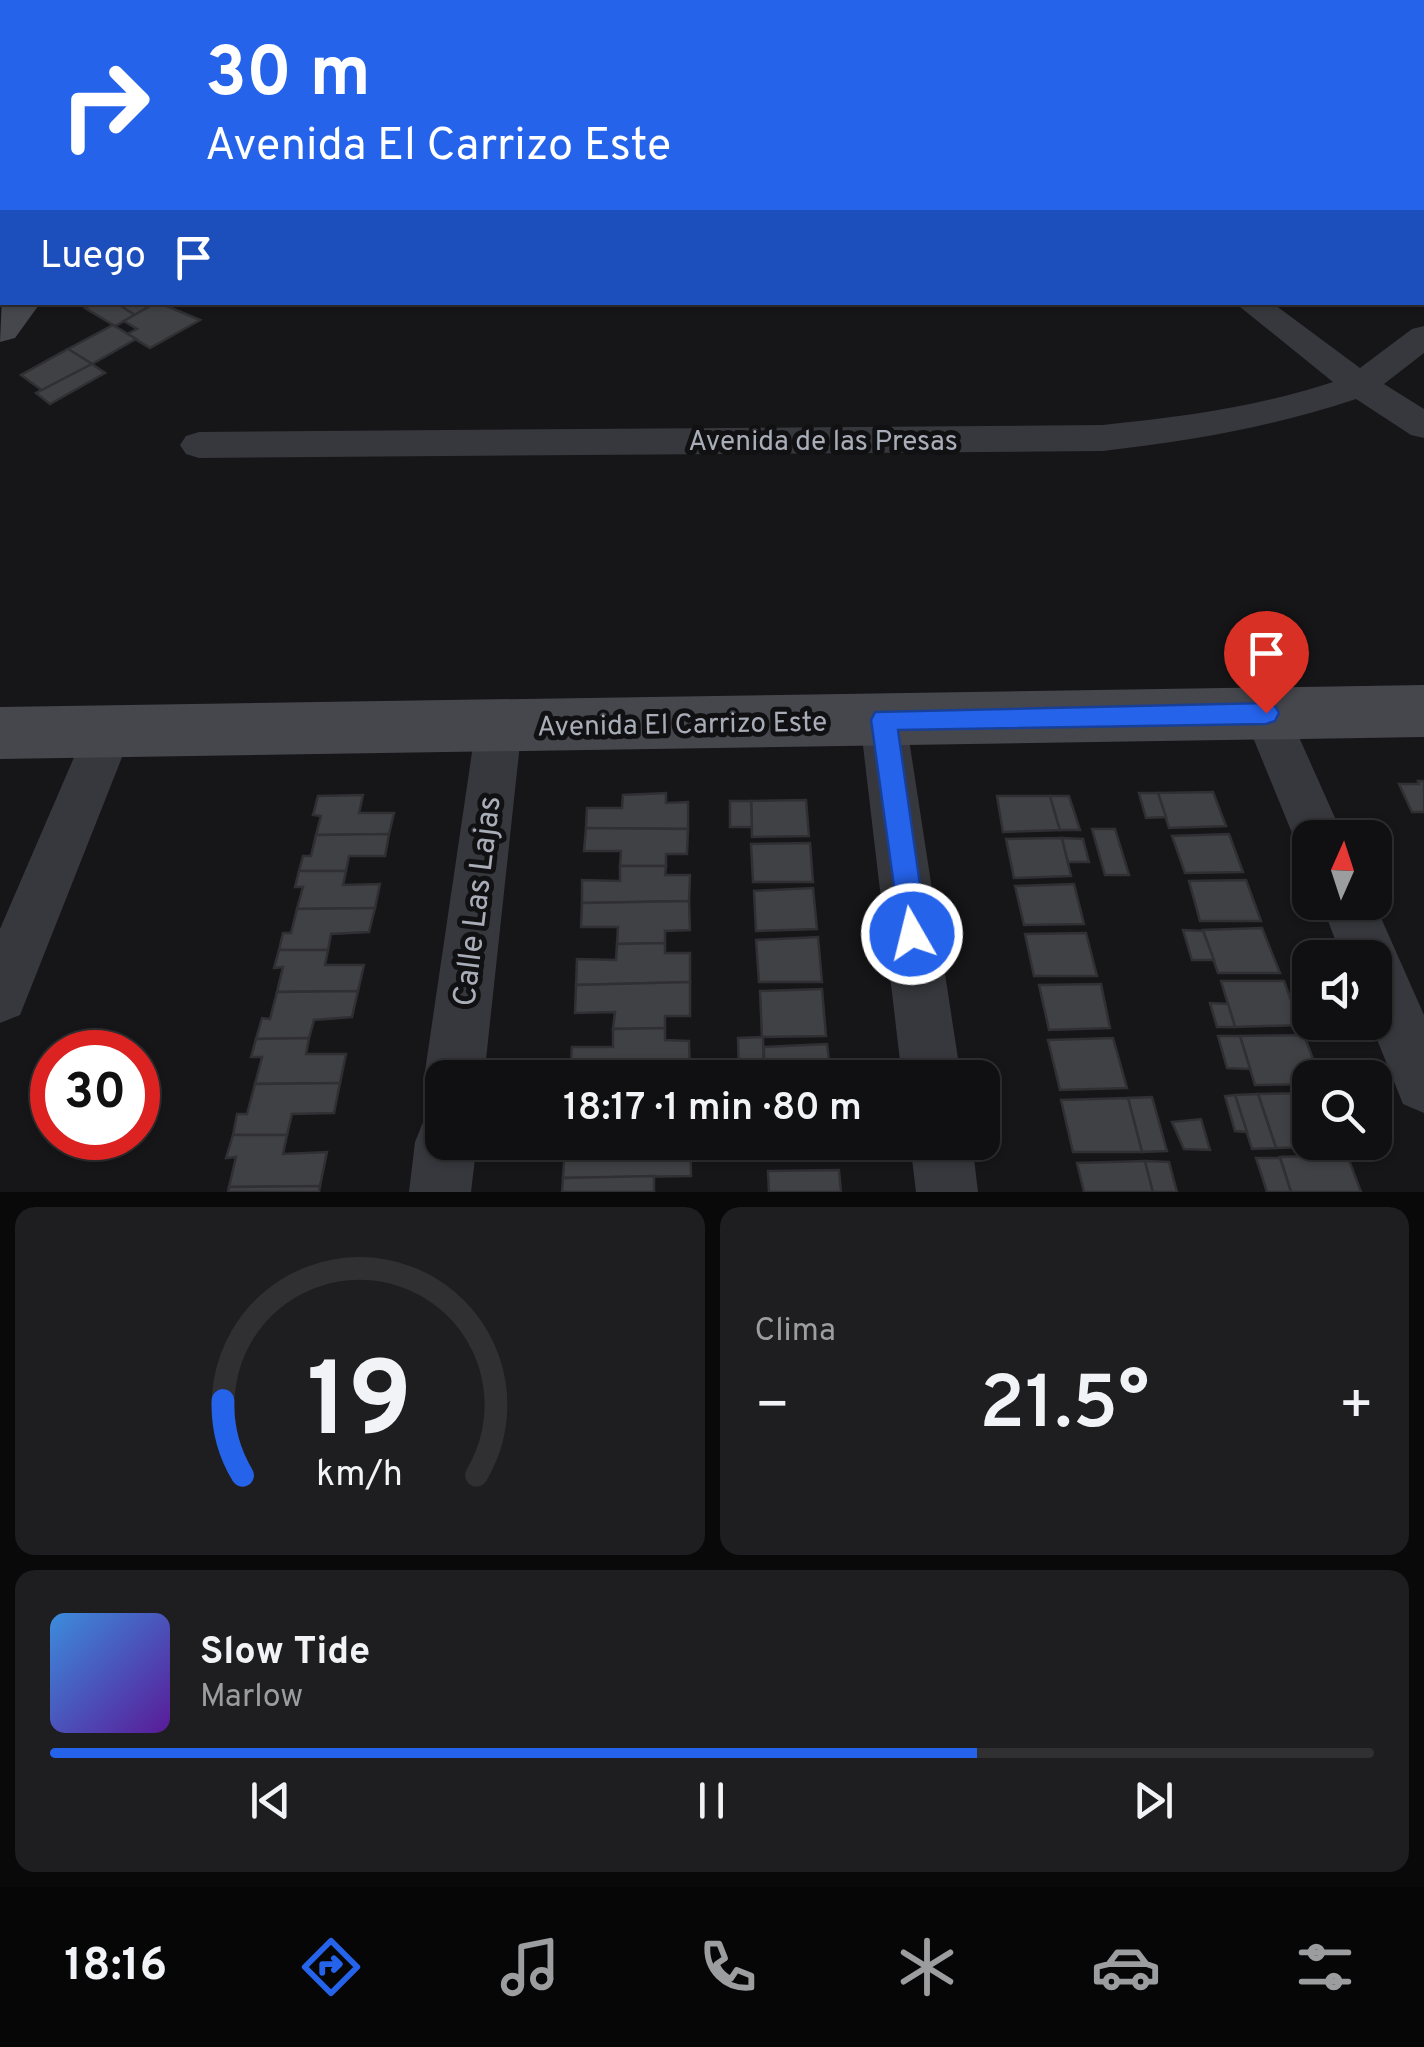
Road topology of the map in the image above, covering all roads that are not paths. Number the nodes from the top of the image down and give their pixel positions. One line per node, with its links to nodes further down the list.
1 (18, 305): 3 (street)
2 (1254, 305): 5 (street)
3 (0, 329)
4 (1424, 336): 5 (street, Avenida de las Presas)
5 (1360, 385): 6 (street); 7 (street, Avenida de las Presas)
6 (1424, 426)
7 (199, 445)
8 (1424, 711): 9 (street, Avenida El Carrizo Este)
9 (1266, 713): 10 (street, Avenida El Carrizo Este); 14 (street)
10 (884, 720): 11 (street, Avenida El Carrizo Este); 18 (street)
11 (498, 725): 12 (street, Avenida El Carrizo Este); 17 (street, Calle Las Lajas)
12 (108, 732): 13 (street, Avenida El Carrizo Este); 15 (street)
13 (0, 734)
14 (1311, 820)
15 (0, 995)
16 (1392, 1008): 19 (street)
17 (456, 1060)
18 (930, 1060)
19 (1424, 1083)
20 (444, 1160): 22 (street)
21 (943, 1160): 23 (street)
22 (440, 1192)
23 (947, 1192)

